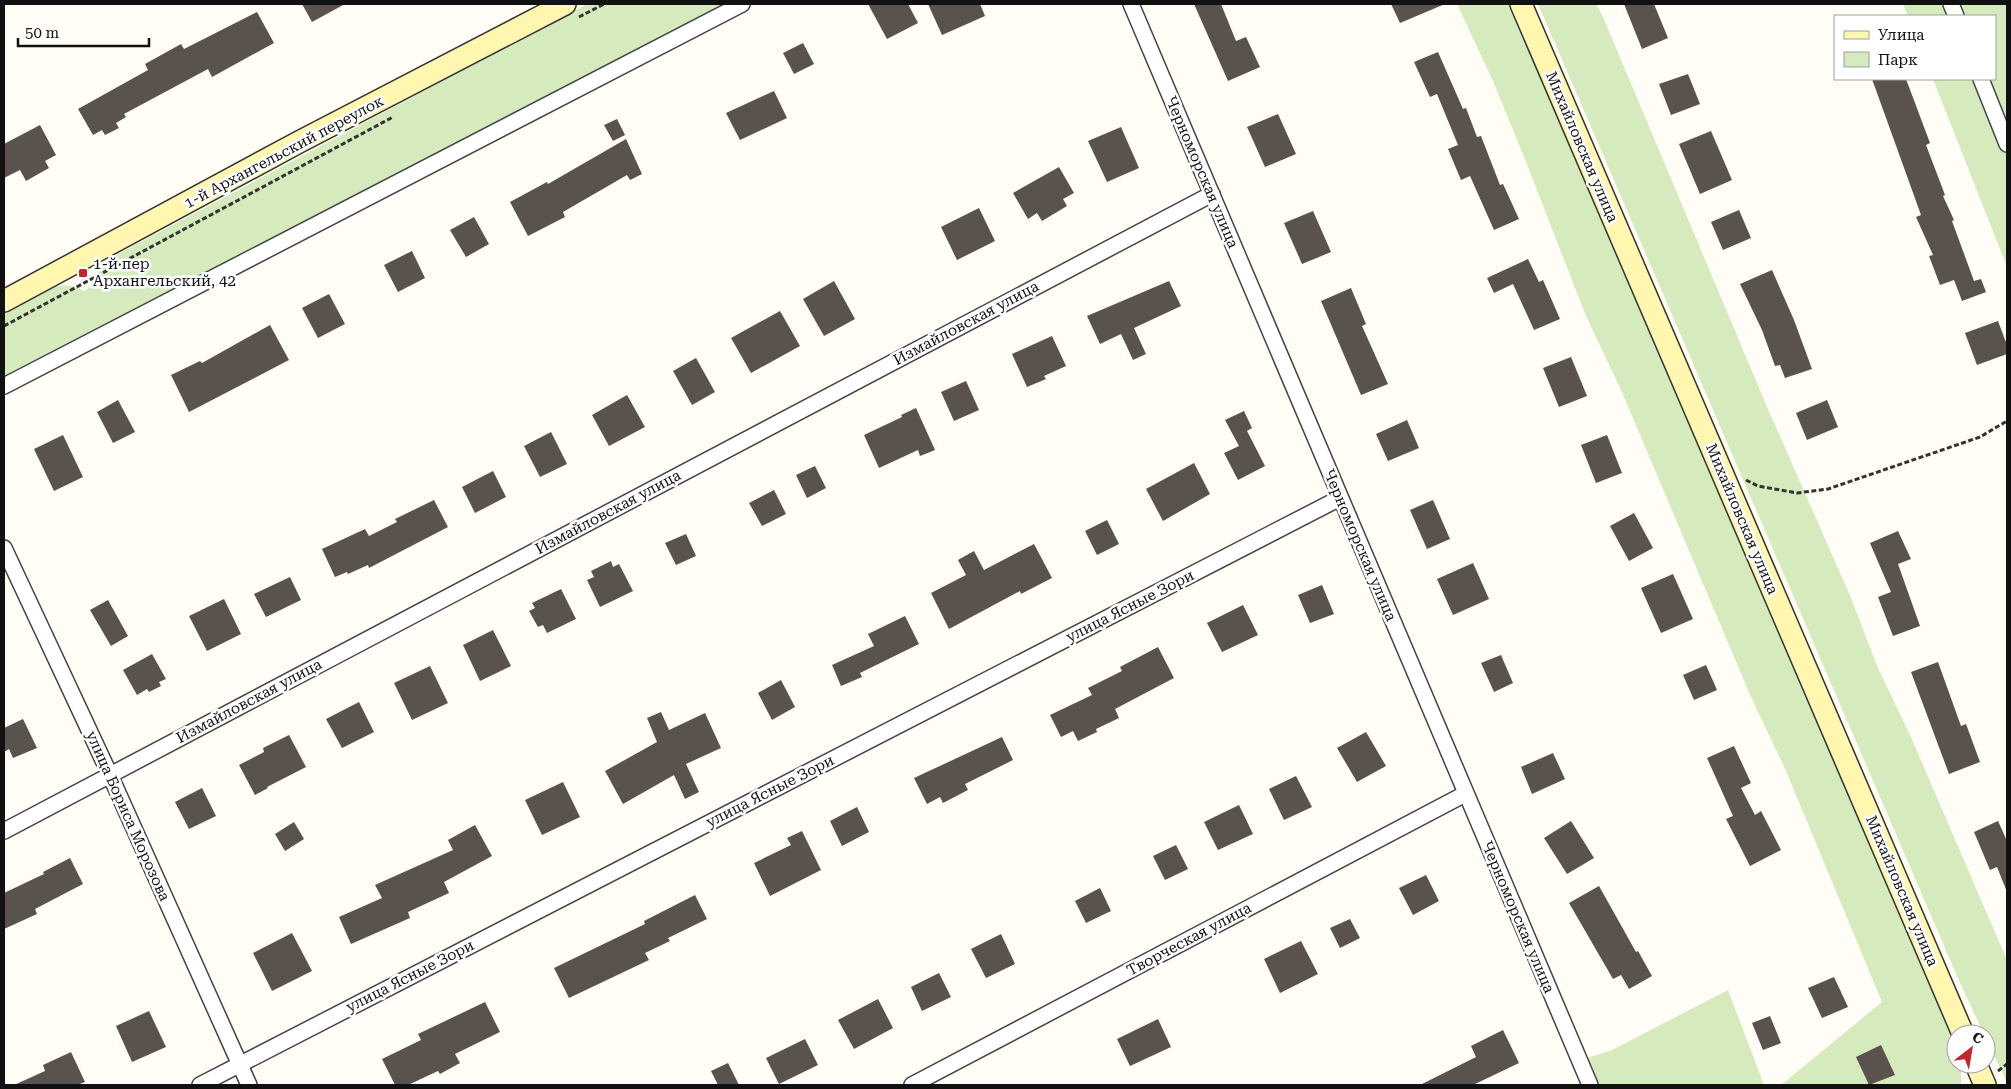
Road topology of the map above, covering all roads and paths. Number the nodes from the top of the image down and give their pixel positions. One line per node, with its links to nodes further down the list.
1 (604, 4): 5 (path)
2 (742, 4): 12 (street)
3 (1131, 4): 9 (street, Черноморская улица)
4 (1522, 4): 14 (street, Михайловская улица)
5 (571, 11): 10 (street, 1-й Архангельский переулок)
6 (1981, 80): 8 (street)
7 (395, 116): 11 (path)
8 (2007, 144)
9 (1212, 194): 15 (street, Черноморская улица); 17 (street, Измайловская улица)
10 (4, 301)
11 (4, 326)
12 (4, 386)
13 (2007, 421): 14 (path)
14 (1721, 470): 20 (street, Михайловская улица)
15 (1340, 498): 18 (street, Черноморская улица); 21 (street, улица Ясные Зори)
16 (4, 548): 17 (street, улица Бориса Морозова)
17 (110, 775): 19 (street, Измайловская улица); 21 (street, улица Бориса Морозова)
18 (1465, 794): 24 (street, Творческая улица); 25 (street, Черноморская улица)
19 (4, 830)
20 (1959, 1024)
21 (239, 1064): 22 (street, улица Ясные Зори); 23 (street, улица Бориса Морозова)
22 (200, 1085)
23 (249, 1085)
24 (912, 1085)
25 (1590, 1085)

